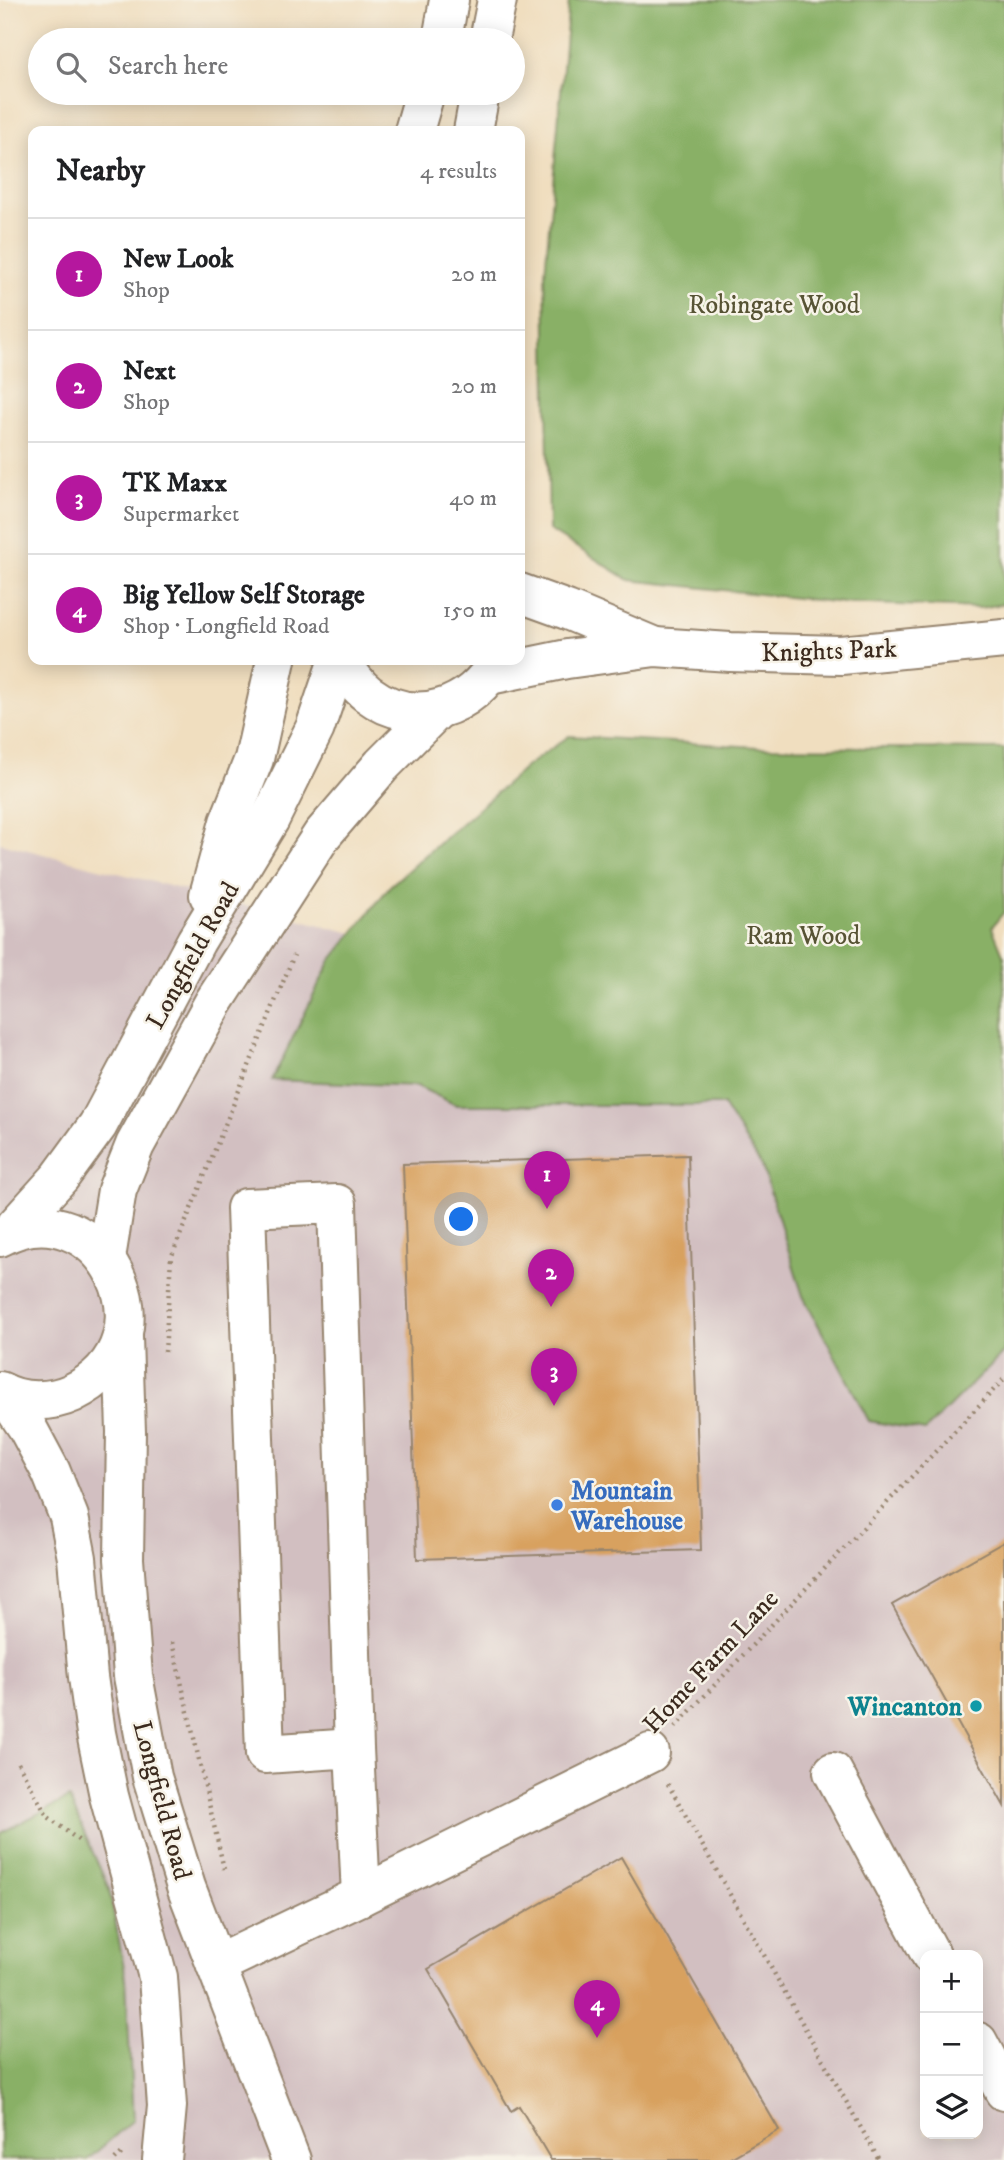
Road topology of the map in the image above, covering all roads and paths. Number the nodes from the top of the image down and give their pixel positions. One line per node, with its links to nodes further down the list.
1 (496, 0): 2 (street)
2 (491, 28)
3 (422, 105): 6 (street)
4 (433, 105): 7 (street)
5 (478, 105): 8 (street)
6 (415, 126)
7 (430, 126)
8 (474, 126)
9 (525, 595): 11 (street, Knights Park)
10 (1004, 639): 11 (street, Knights Park)
11 (655, 647): 12 (street, Knights Park)
12 (525, 664)
13 (275, 665): 19 (street)
14 (337, 665): 19 (street, Longfield Road)
15 (343, 665): 18 (street)
16 (512, 665): 17 (street, Knights Park)
17 (494, 667): 18 (street)
18 (437, 710): 21 (street, Longfield Road)
19 (196, 941): 20 (street, Longfield Road)
20 (5, 1234): 21 (street)
21 (106, 1258): 22 (street, Longfield Road)
22 (123, 1337): 24 (street); 32 (street, Longfield Road)
23 (1004, 1380): 26 (path, Home Farm Lane)
24 (2, 1392): 29 (street, Longfield Road)
25 (354, 1748): 25 (street); 30 (street)
26 (650, 1753): 30 (street); 37 (path, Home Farm Lane)
27 (18, 1763): 29 (path)
28 (833, 1772): 31 (street)
29 (133, 1882): 35 (street, Longfield Road)
30 (361, 1896): 32 (street)
31 (928, 1950)
32 (216, 1965): 36 (street, Longfield Road)
33 (983, 2051): 34 (street)
34 (1004, 2091)
35 (161, 2158)
36 (291, 2160)
37 (879, 2160)

